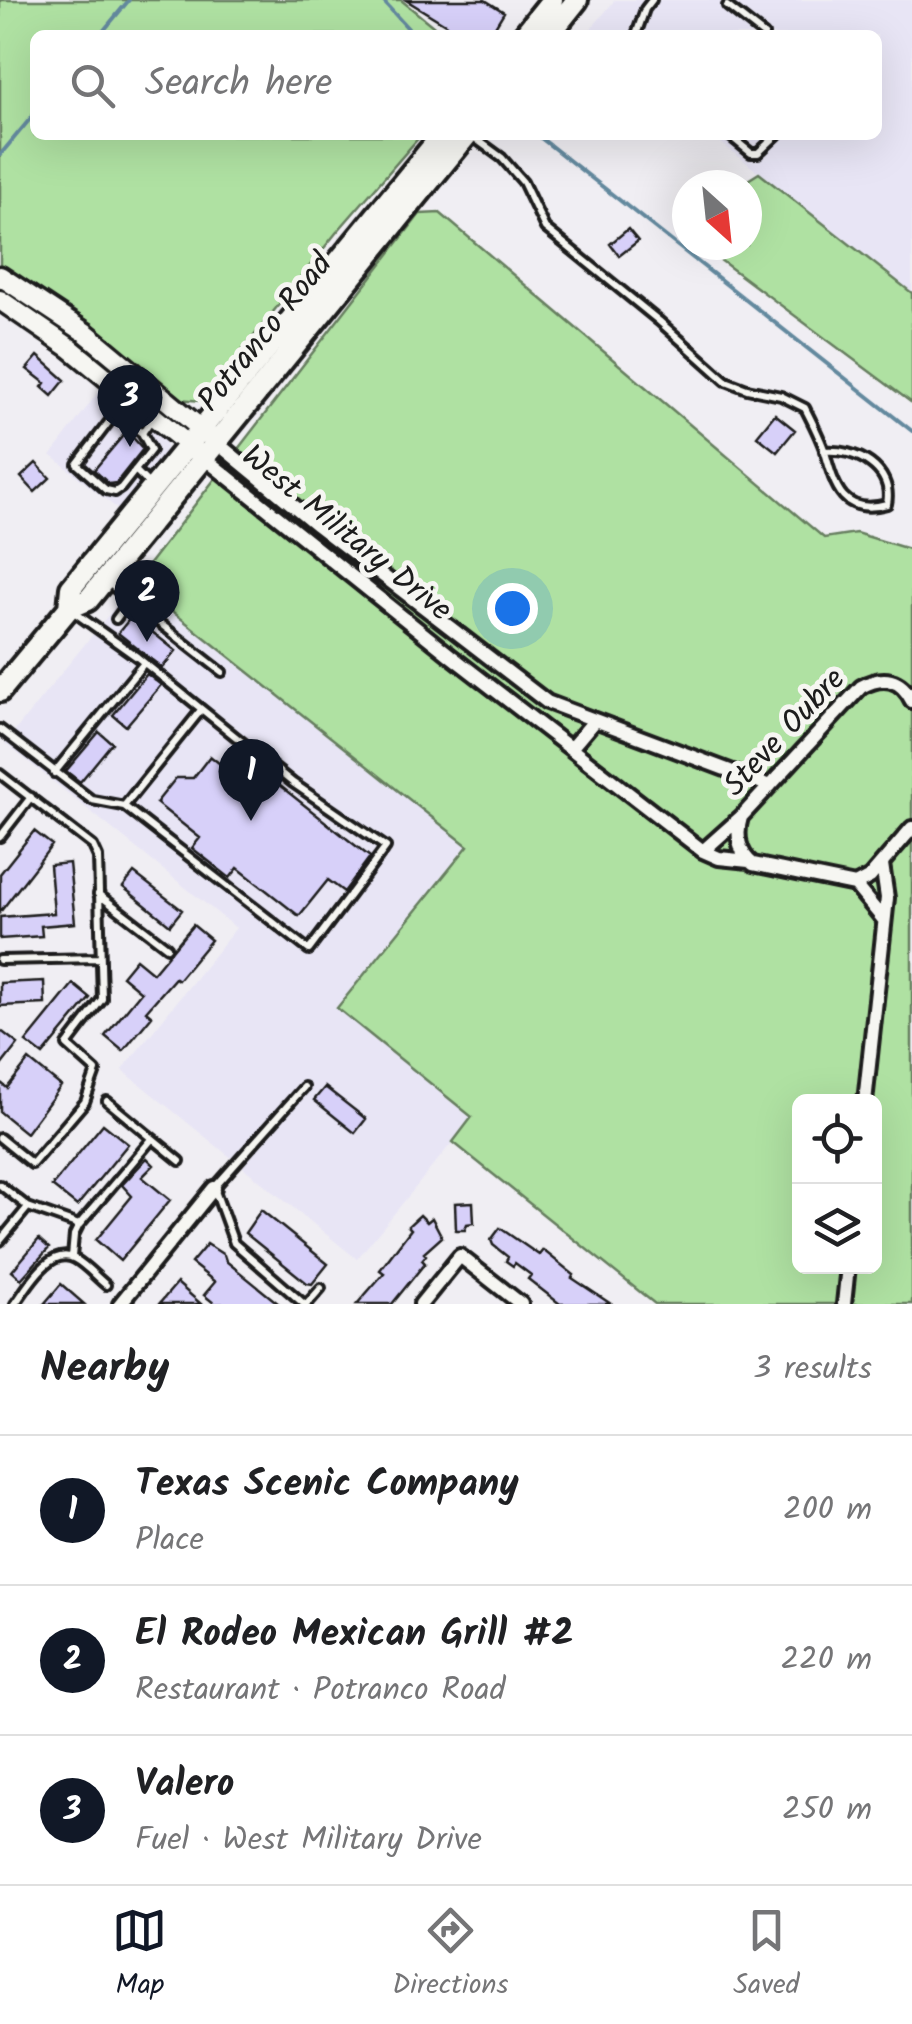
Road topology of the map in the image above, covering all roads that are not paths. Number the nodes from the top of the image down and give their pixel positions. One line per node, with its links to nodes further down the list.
1 (552, 0): 5 (main road)
2 (578, 0): 6 (main road)
3 (652, 0): 7 (lane)
4 (727, 6): 8 (lane)
5 (528, 30)
6 (553, 30)
7 (638, 30)
8 (758, 30)
9 (438, 140): 20 (main road, Potranco Road)
10 (465, 140): 20 (main road, Potranco Road)
11 (476, 140): 21 (lane)
12 (735, 140): 13 (lane)
13 (771, 140)
14 (0, 276): 20 (main road, West Military Drive)
15 (0, 300): 16 (main road, West Military Drive)
16 (129, 396): 17 (lane); 18 (main road, West Military Drive)
17 (115, 414): 19 (lane); 22 (lane)
18 (153, 416): 19 (lane); 20 (main road, West Military Drive)
19 (142, 433): 22 (lane)
20 (202, 443): 23 (main road, Potranco Road); 24 (main road, Potranco Road); 28 (street, West Military Drive); 29 (street, West Military Drive)
21 (824, 451): 21 (lane)
22 (135, 470): 23 (lane)
23 (153, 487): 26 (main road, Potranco Road)
24 (104, 580): 25 (lane); 26 (main road, Potranco Road)
25 (130, 600): 27 (lane); 31 (lane)
26 (68, 608): 30 (lane); 32 (main road, Potranco Road)
27 (116, 618)
28 (465, 639): 29 (street); 35 (street, West Military Drive)
29 (451, 656): 37 (street, West Military Drive)
30 (144, 663): 34 (lane); 38 (lane)
31 (222, 672)
32 (0, 691)
33 (912, 701): 40 (street, Steve Oubre)
34 (201, 710): 42 (lane); 42 (lane)
35 (594, 721): 37 (street); 40 (street, West Military Drive)
36 (0, 729): 38 (lane)
37 (572, 747): 46 (street, West Military Drive)
38 (54, 773): 42 (lane)
39 (0, 774): 41 (lane)
40 (770, 786): 43 (street, Steve Oubre)
41 (31, 797): 45 (lane); 50 (lane)
42 (124, 806)
43 (741, 817): 46 (street); 47 (street, Steve Oubre)
44 (912, 828): 48 (street)
45 (0, 837)
46 (703, 851): 47 (street)
47 (748, 861): 49 (street)
48 (882, 864): 49 (street); 51 (street)
49 (856, 885): 51 (street)
50 (98, 894): 52 (lane); 53 (lane)
51 (883, 919): 56 (street)
52 (167, 948)
53 (100, 958): 54 (lane); 58 (lane)
54 (0, 960)
55 (304, 1086): 62 (lane)
56 (866, 1094)
57 (107, 1101): 59 (lane)
58 (0, 1138)
59 (152, 1139): 60 (lane); 64 (lane)
60 (180, 1161)
61 (0, 1185): 63 (lane)
62 (214, 1188): 71 (street); 72 (lane)
63 (28, 1207): 64 (lane); 65 (lane)
64 (79, 1225): 66 (lane)
65 (0, 1242)
66 (72, 1257): 68 (lane); 70 (lane)
67 (847, 1274): 75 (street)
68 (106, 1285)
69 (320, 1288): 72 (lane)
70 (15, 1304)
71 (120, 1304)
72 (306, 1304)
73 (420, 1304): 74 (street)
74 (521, 1304)
75 (844, 1304)

